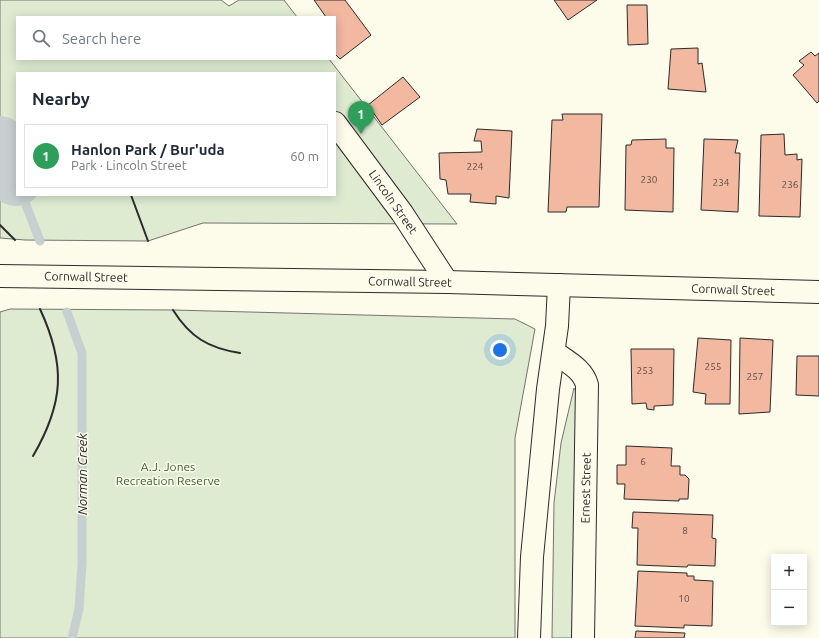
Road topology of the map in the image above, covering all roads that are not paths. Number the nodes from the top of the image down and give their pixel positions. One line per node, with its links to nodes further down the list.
1 (336, 124): 3 (main road, Lincoln Street)
2 (0, 276): 3 (main road, Cornwall Street)
3 (447, 282): 4 (main road, Cornwall Street)
4 (559, 285): 5 (main road, Cornwall Street); 6 (main road)
5 (819, 292)
6 (554, 352): 7 (main road); 8 (main road, Ernest Street)
7 (529, 638)
8 (583, 638)

